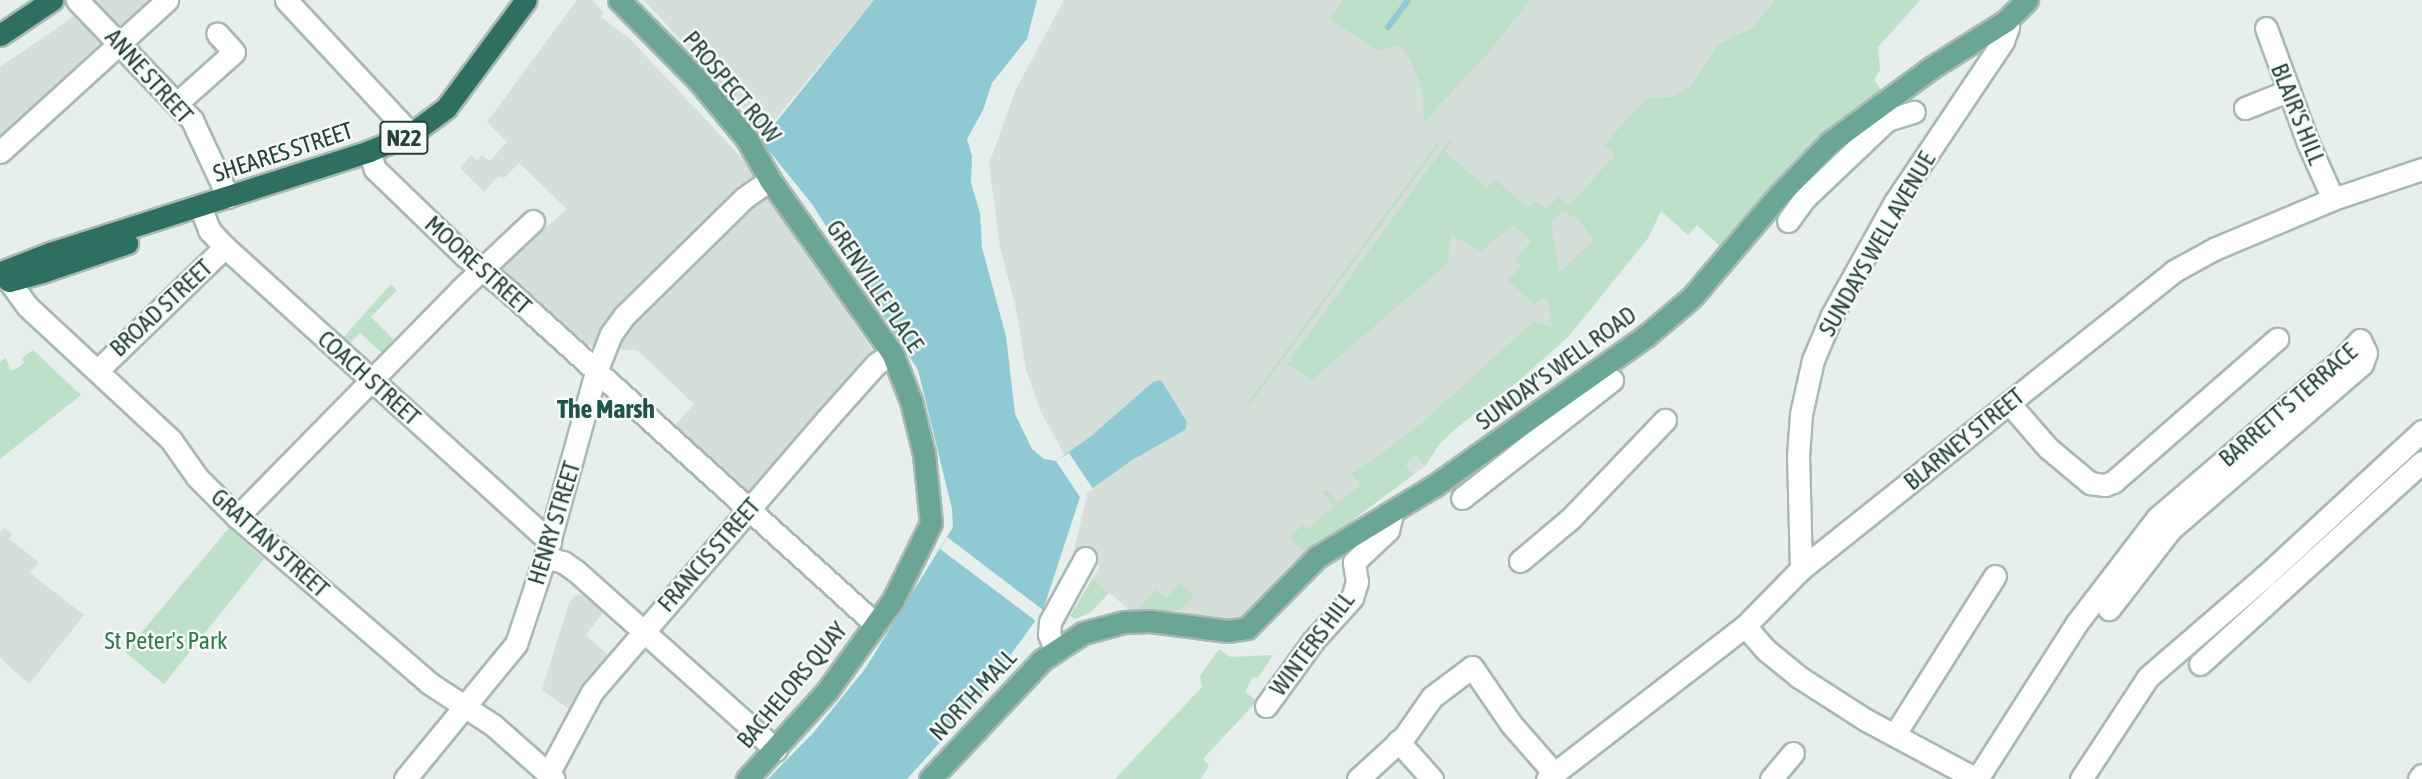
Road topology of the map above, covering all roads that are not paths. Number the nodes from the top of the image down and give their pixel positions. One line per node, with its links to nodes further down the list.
1 (52, 0): 11 (highway)
2 (77, 0): 12 (street, ANNE STREET)
3 (167, 0): 12 (street)
4 (526, 0): 17 (highway, SHEARES STREET / N22)
5 (619, 0): 21 (main road, PROSPECT ROW)
6 (2027, 0): 8 (main road, SUNDAY'S WELL ROAD)
7 (300, 5): 17 (street)
8 (2006, 21): 42 (main road, SUNDAY'S WELL ROAD); 47 (street, SUNDAYS WELL AVENUE)
9 (2266, 28): 13 (street, BLAIR'S HILL)
10 (218, 33): 14 (street)
11 (0, 35)
12 (120, 41): 14 (street, ANNE STREET); 19 (street)
13 (2288, 91): 15 (street); 23 (street, BLAIR'S HILL)
14 (177, 103): 22 (street, ANNE STREET)
15 (2245, 108)
16 (1914, 112): 26 (street)
17 (411, 134): 18 (highway, SHEARES STREET / N22)
18 (369, 151): 22 (highway, SHEARES STREET / N22); 28 (street, MOORE STREET)
19 (0, 152)
20 (2422, 169): 23 (street, BLARNEY STREET)
21 (771, 180): 31 (main road, GRENVILLE PLACE); 33 (street, HENRY STREET)
22 (228, 197): 24 (highway, SHEARES STREET / N22)
23 (2333, 199): 36 (street, BLARNEY STREET)
24 (193, 208): 27 (street, COACH STREET); 29 (highway, SHEARES STREET / N22)
25 (533, 221): 28 (street)
26 (1788, 221)
27 (225, 247): 32 (street, BROAD STREET); 35 (street, COACH STREET)
28 (481, 269): 33 (street, MOORE STREET); 35 (street)
29 (3, 275): 32 (street, GRATTAN STREET)
30 (2277, 338): 36 (street)
31 (892, 353): 41 (street, FRANCIS STREET); 50 (main road, GRENVILLE PLACE)
32 (98, 370): 43 (street, GRATTAN STREET)
33 (596, 372): 41 (street, MOORE STREET); 44 (street, HENRY STREET)
34 (1612, 380): 40 (street)
35 (371, 382): 43 (street); 44 (street, COACH STREET)
36 (2008, 403): 47 (street, BLARNEY STREET)
37 (1665, 420): 46 (street)
38 (2422, 431): 70 (street)
39 (2422, 462): 54 (street)
40 (1462, 498)
41 (750, 509): 50 (street, MOORE STREET); 52 (street, FRANCIS STREET)
42 (1392, 514): 53 (main road, SUNDAY'S WELL ROAD); 55 (street, WINTERS HILL)
43 (237, 517): 56 (street, GRATTAN STREET)
44 (547, 549): 52 (street, COACH STREET); 56 (street, HENRY STREET)
45 (1085, 558): 53 (street)
46 (1520, 561)
47 (1801, 569): 51 (street, BLARNEY STREET)
48 (1996, 576): 57 (street)
49 (2109, 609): 69 (street, BARRETT'S TERRACE)
50 (876, 624): 59 (main road, BACHELORS QUAY)
51 (1745, 626): 57 (street); 62 (street, BLARNEY STREET)
52 (645, 629): 59 (street, COACH STREET); 61 (street, FRANCIS STREET)
53 (1055, 649): 65 (main road, NORTH MALL)
54 (2200, 664)
55 (1266, 706)
56 (465, 709): 61 (street, GRATTAN STREET); 63 (street, HENRY STREET)
57 (1887, 730): 69 (street)
58 (1398, 741): 62 (street); 66 (street); 67 (street)
59 (776, 750): 64 (main road, BACHELORS QUAY)
60 (1793, 753): 68 (street)
61 (551, 776)
62 (1551, 776)
63 (405, 779)
64 (747, 779)
65 (930, 779)
66 (1358, 779)
67 (1432, 779)
68 (1771, 779)
69 (1977, 779)
70 (2081, 779)

